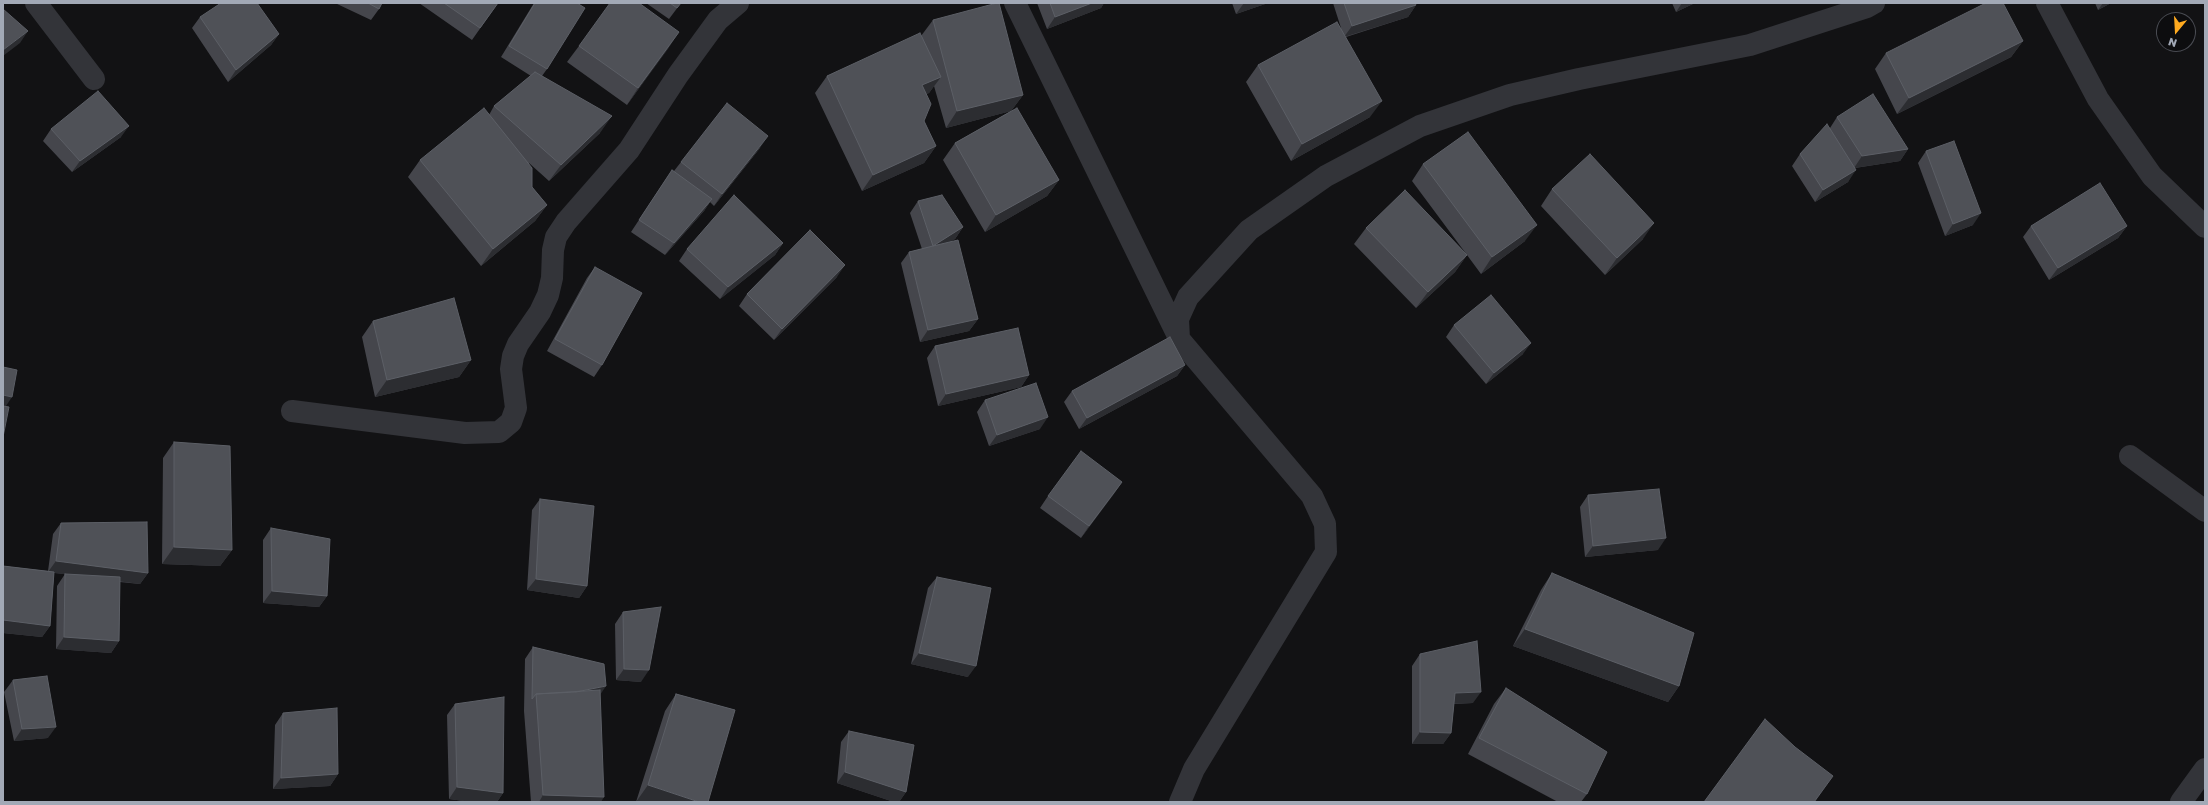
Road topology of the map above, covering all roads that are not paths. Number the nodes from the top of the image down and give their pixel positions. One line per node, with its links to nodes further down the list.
1 (36, 3): 6 (street)
2 (738, 3): 9 (street)
3 (1015, 3): 8 (street)
4 (1874, 3): 8 (street)
5 (2047, 3): 7 (street)
6 (94, 79)
7 (2205, 227)
8 (1180, 340): 13 (street)
9 (292, 411)
10 (2130, 456): 11 (street)
11 (2205, 512)
12 (2205, 769): 14 (street)
13 (1180, 802)
14 (2181, 802)

